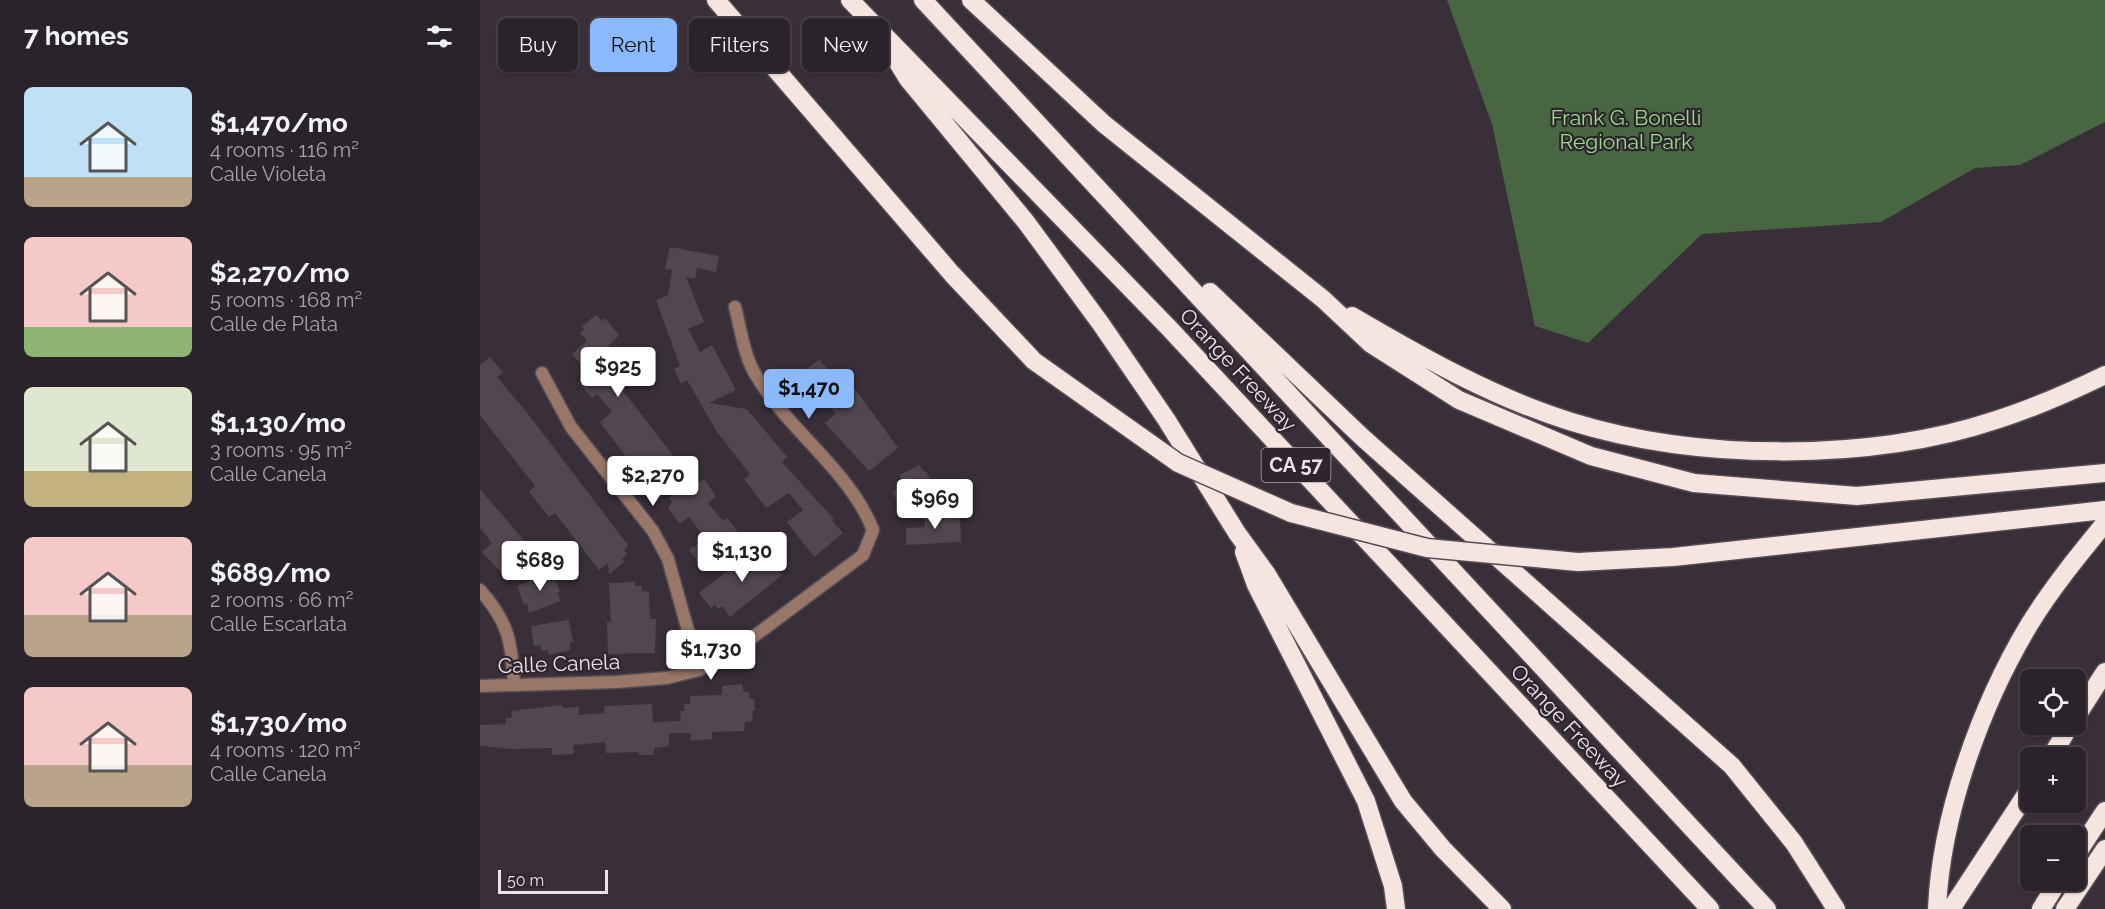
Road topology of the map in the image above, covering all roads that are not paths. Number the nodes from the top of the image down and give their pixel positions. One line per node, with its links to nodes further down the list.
1 (716, 0): 14 (highway, bridge)
2 (850, 0): 5 (highway, Orange Freeway / CA 57)
3 (923, 0): 8 (highway, Orange Freeway / CA 57)
4 (970, 0): 9 (highway)
5 (868, 18)
6 (889, 39): 30 (highway, Orange Freeway / CA 57)
7 (889, 48): 16 (highway)
8 (1121, 212): 31 (highway, Orange Freeway / CA 57); 32 (highway)
9 (1323, 299): 12 (highway); 13 (highway)
10 (735, 307): 18 (street, Calle Canela)
11 (542, 373): 18 (street)
12 (2105, 375)
13 (2105, 473)
14 (2105, 510)
15 (2105, 523): 33 (highway)
16 (1237, 533): 28 (highway); 29 (highway)
17 (480, 590): 20 (street)
18 (699, 670): 20 (street, Calle Canela)
19 (2105, 672): 22 (highway)
20 (514, 685): 21 (street, Calle Canela)
21 (480, 686)
22 (2086, 701)
23 (2020, 804): 34 (highway)
24 (2105, 811): 25 (highway)
25 (2086, 840)
26 (2105, 849): 36 (highway)
27 (2052, 891): 35 (highway)
28 (1396, 909)
29 (1502, 909)
30 (1710, 909)
31 (1767, 909)
32 (1836, 909)
33 (1937, 909)
34 (1951, 909)
35 (2040, 909)
36 (2065, 909)

